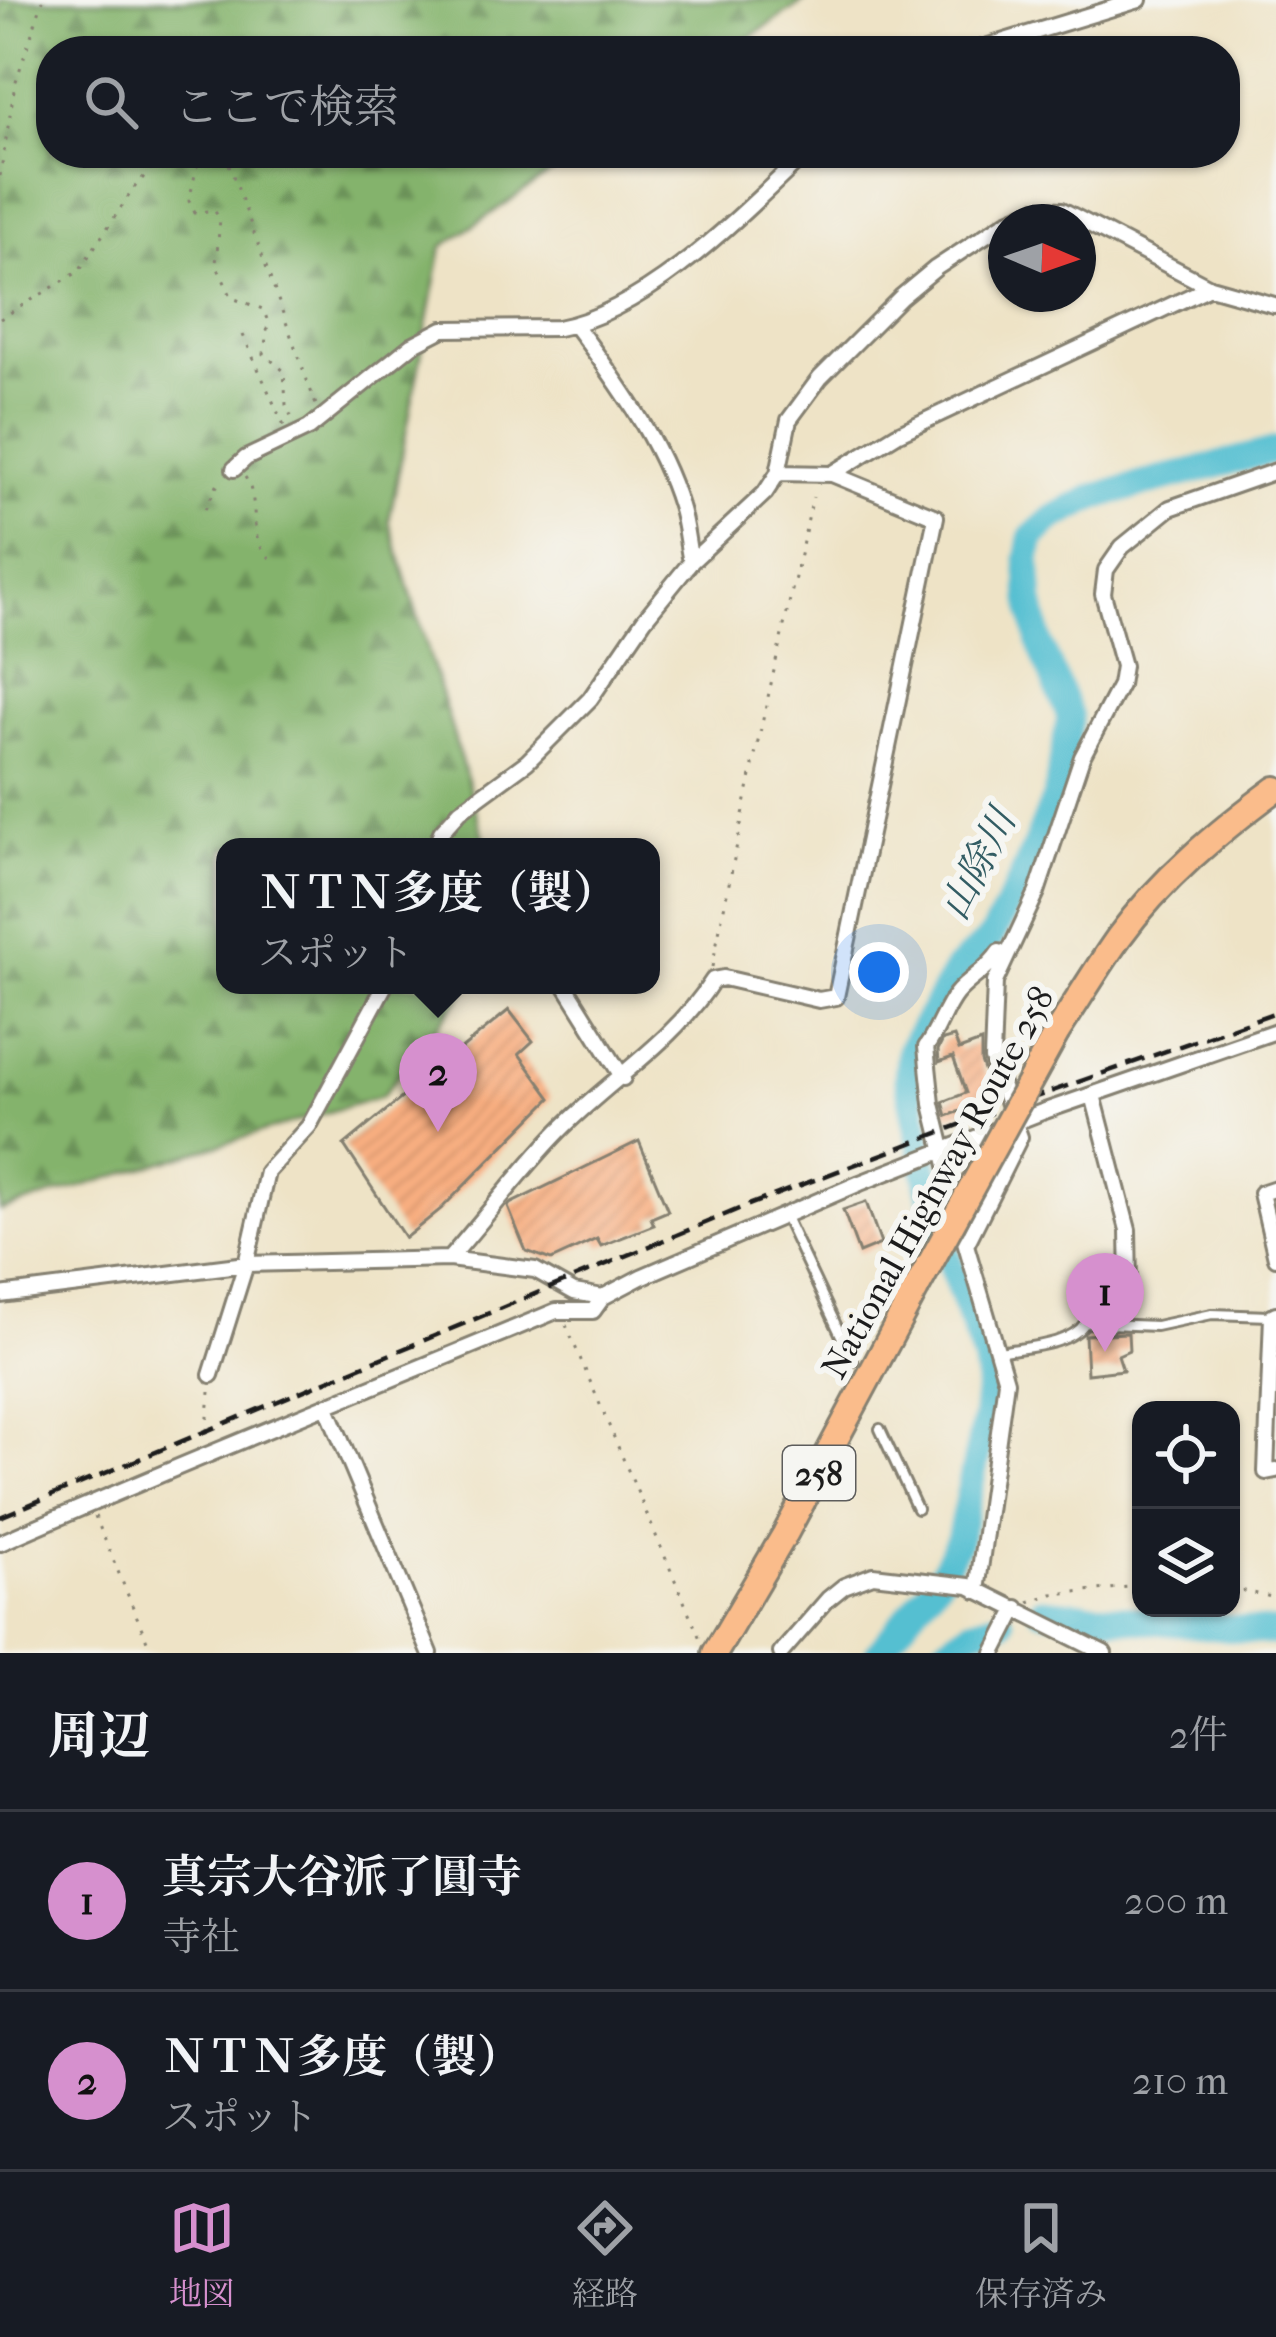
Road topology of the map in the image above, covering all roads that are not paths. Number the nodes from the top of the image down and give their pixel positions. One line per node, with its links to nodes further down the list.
1 (1139, 0): 2 (street)
2 (1091, 7): 3 (street)
3 (1013, 36)
4 (790, 168): 9 (street)
5 (1096, 228): 7 (street)
6 (988, 234): 12 (street)
7 (1210, 287): 8 (street); 13 (street)
8 (1275, 306)
9 (575, 325): 10 (street); 14 (street)
10 (234, 469)
11 (1276, 471): 17 (street)
12 (778, 473): 13 (street); 14 (street)
13 (832, 474): 21 (street)
14 (691, 562): 16 (street)
15 (1276, 789): 46 (highway, National Highway Route 258 / 258, bridge)
16 (444, 838)
17 (1018, 929): 23 (street); 24 (street)
18 (380, 994): 30 (street)
19 (571, 994): 21 (street)
20 (1276, 1031): 22 (street)
21 (623, 1078): 29 (street)
22 (1093, 1095): 23 (street); 34 (street)
23 (1015, 1124): 24 (street); 27 (street)
24 (938, 1152): 26 (street); 27 (street)
25 (1276, 1188): 28 (street)
26 (784, 1215): 32 (street); 36 (lane)
27 (966, 1245): 35 (street)
28 (1276, 1258)
29 (449, 1259): 30 (street); 32 (street)
30 (246, 1264): 31 (street); 37 (street)
31 (0, 1295)
32 (603, 1297): 38 (street)
33 (1274, 1315): 34 (lane); 40 (street)
34 (1109, 1324): 35 (lane)
35 (999, 1352): 43 (street)
36 (853, 1361)
37 (211, 1375)
38 (327, 1407): 42 (street); 45 (street)
39 (880, 1430): 41 (lane)
40 (1276, 1470)
41 (917, 1509)
42 (0, 1543)
43 (973, 1588): 44 (street); 47 (street)
44 (1017, 1608): 48 (street); 49 (street)
45 (430, 1653)
46 (716, 1653)
47 (781, 1653)
48 (994, 1653)
49 (1104, 1653)

